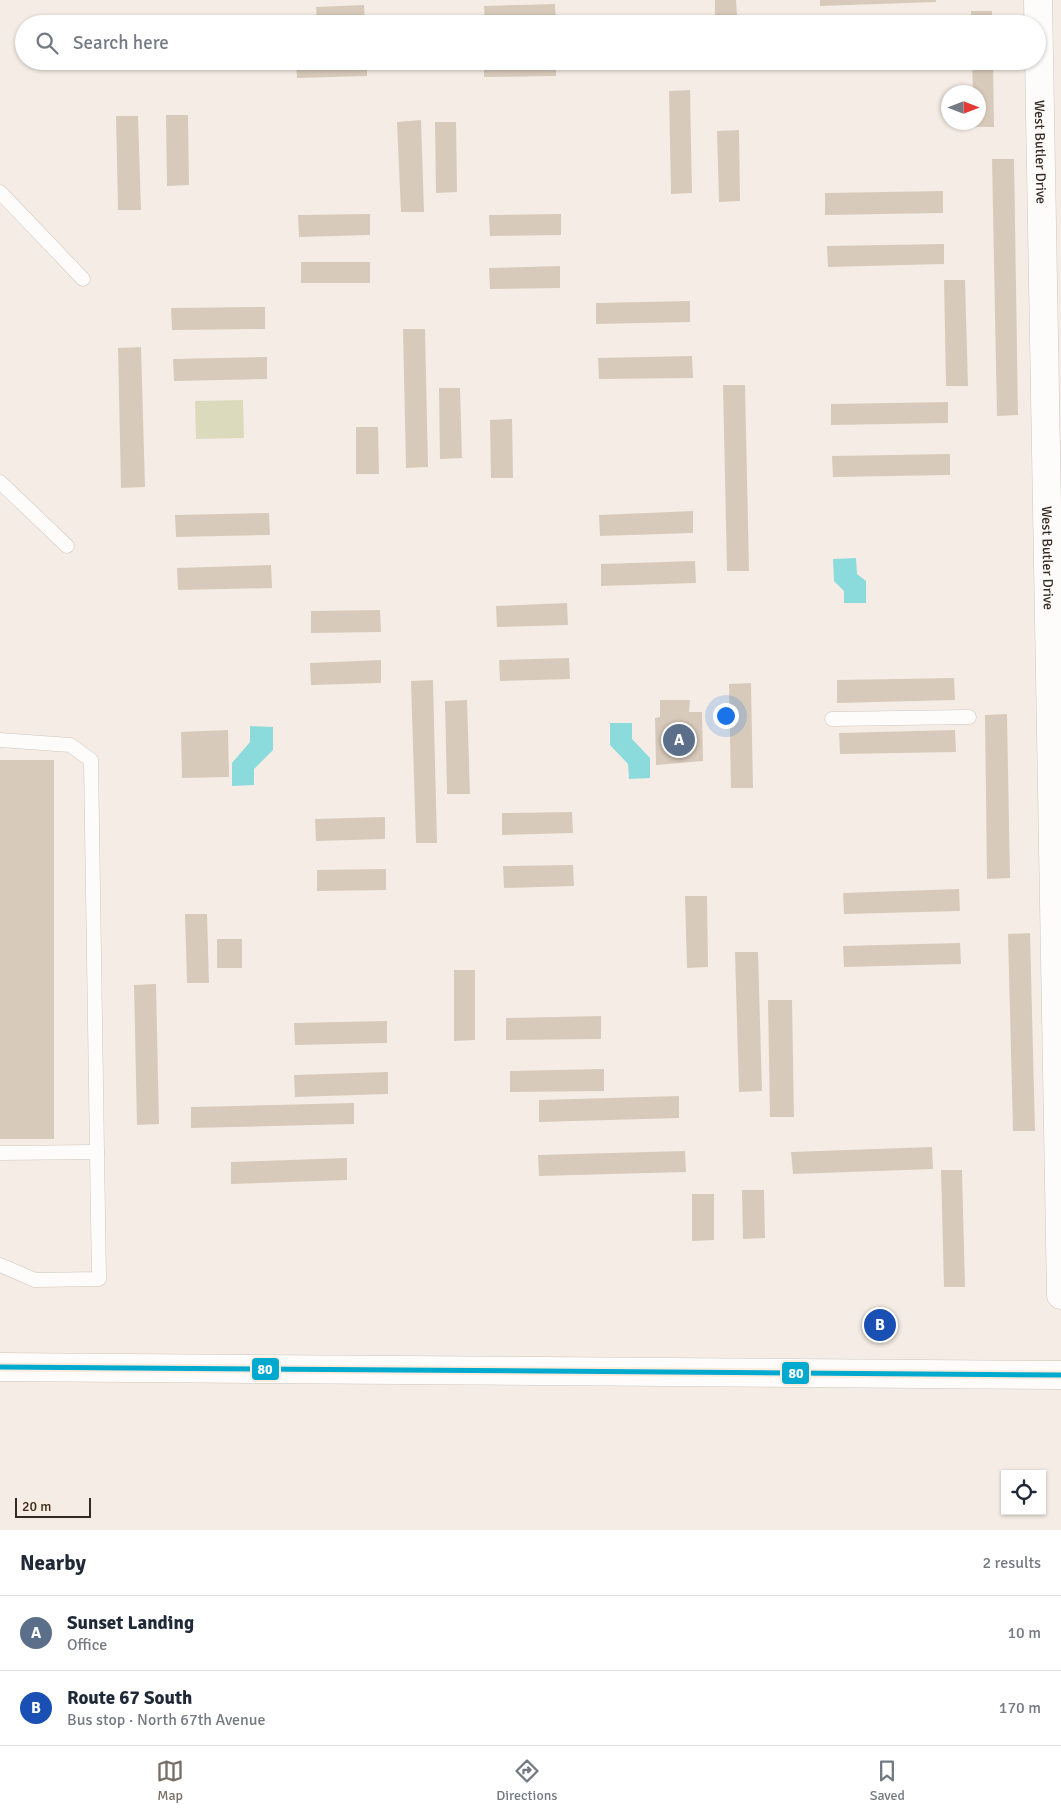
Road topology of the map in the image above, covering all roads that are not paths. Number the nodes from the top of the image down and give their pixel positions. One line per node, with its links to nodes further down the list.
1 (1038, 0): 2 (street, West Butler Drive)
2 (1038, 15)
3 (1039, 70): 14 (street, West Butler Drive)
4 (0, 192): 5 (lane)
5 (83, 279)
6 (0, 482): 7 (lane)
7 (67, 546)
8 (969, 717): 9 (lane)
9 (832, 719)
10 (0, 740): 11 (lane)
11 (97, 1152): 12 (lane); 13 (lane)
12 (0, 1153)
13 (0, 1265)
14 (1061, 1295)
15 (0, 1367): 16 (street)
16 (1061, 1376)

